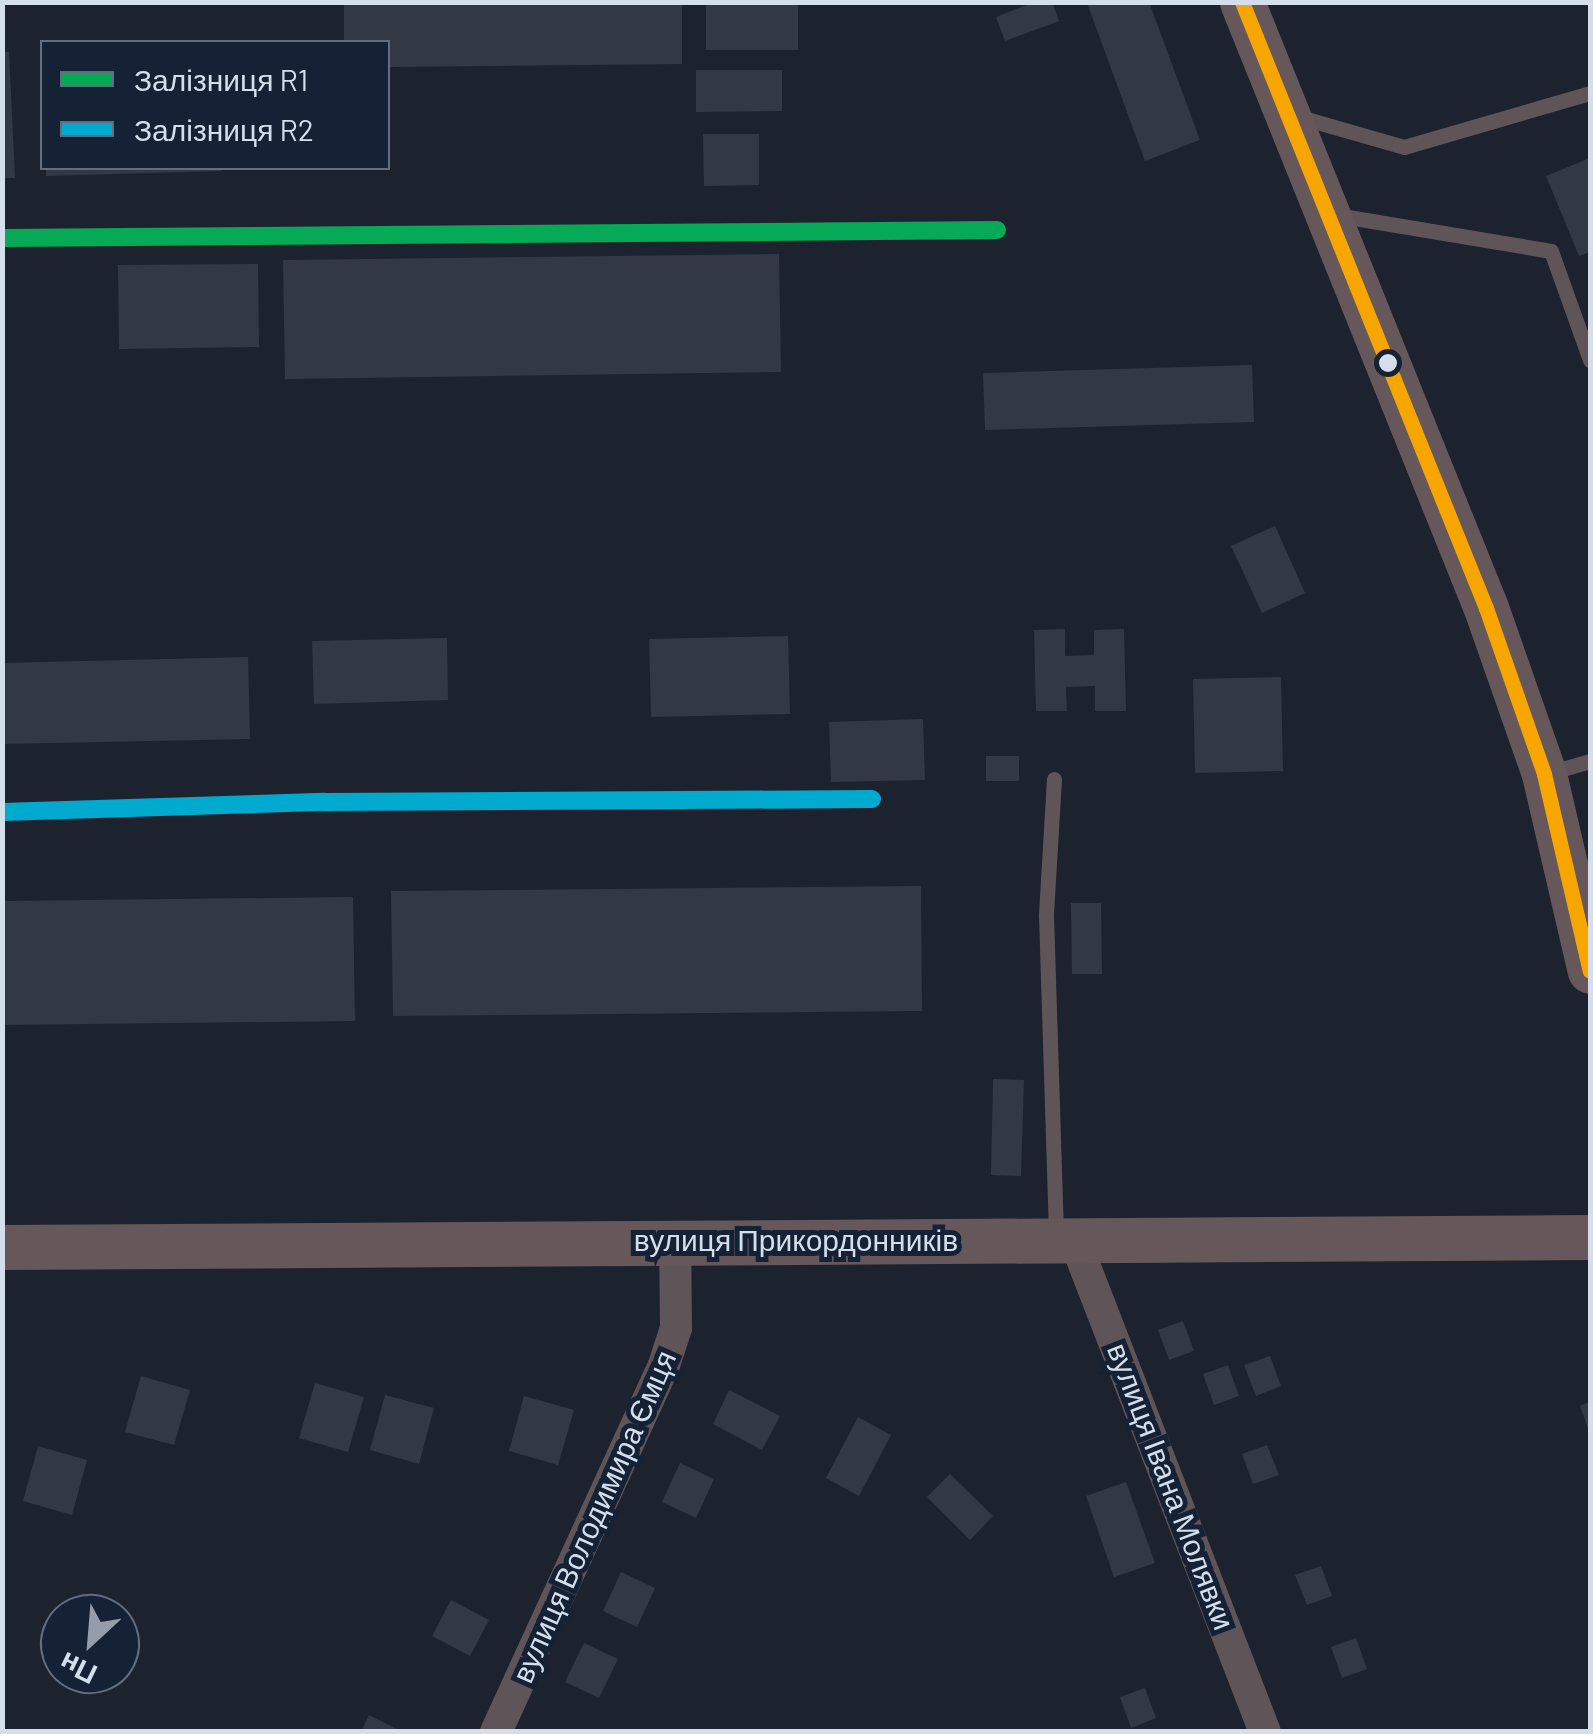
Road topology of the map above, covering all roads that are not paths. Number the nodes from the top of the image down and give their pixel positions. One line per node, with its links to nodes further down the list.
1 (1242, 2): 3 (street)
2 (1590, 93): 3 (lane)
3 (1286, 113): 4 (street)
4 (1327, 214): 6 (lane); 9 (street)
5 (1590, 302): 6 (lane)
6 (1572, 309): 7 (lane)
7 (1590, 360)
8 (1590, 761): 9 (lane)
9 (1544, 774): 11 (street)
10 (1054, 779): 14 (lane)
11 (1590, 971)
12 (1590, 1237): 14 (street, вулиця Прикордонників)
13 (676, 1238): 14 (street, вулиця Прикордонників); 15 (street, вулиця Прикордонників); 16 (street, вулиця Володимира Ємця)
14 (1066, 1241): 17 (street, вулиця Івана Молявки)
15 (2, 1247)
16 (496, 1732)
17 (1266, 1732)

